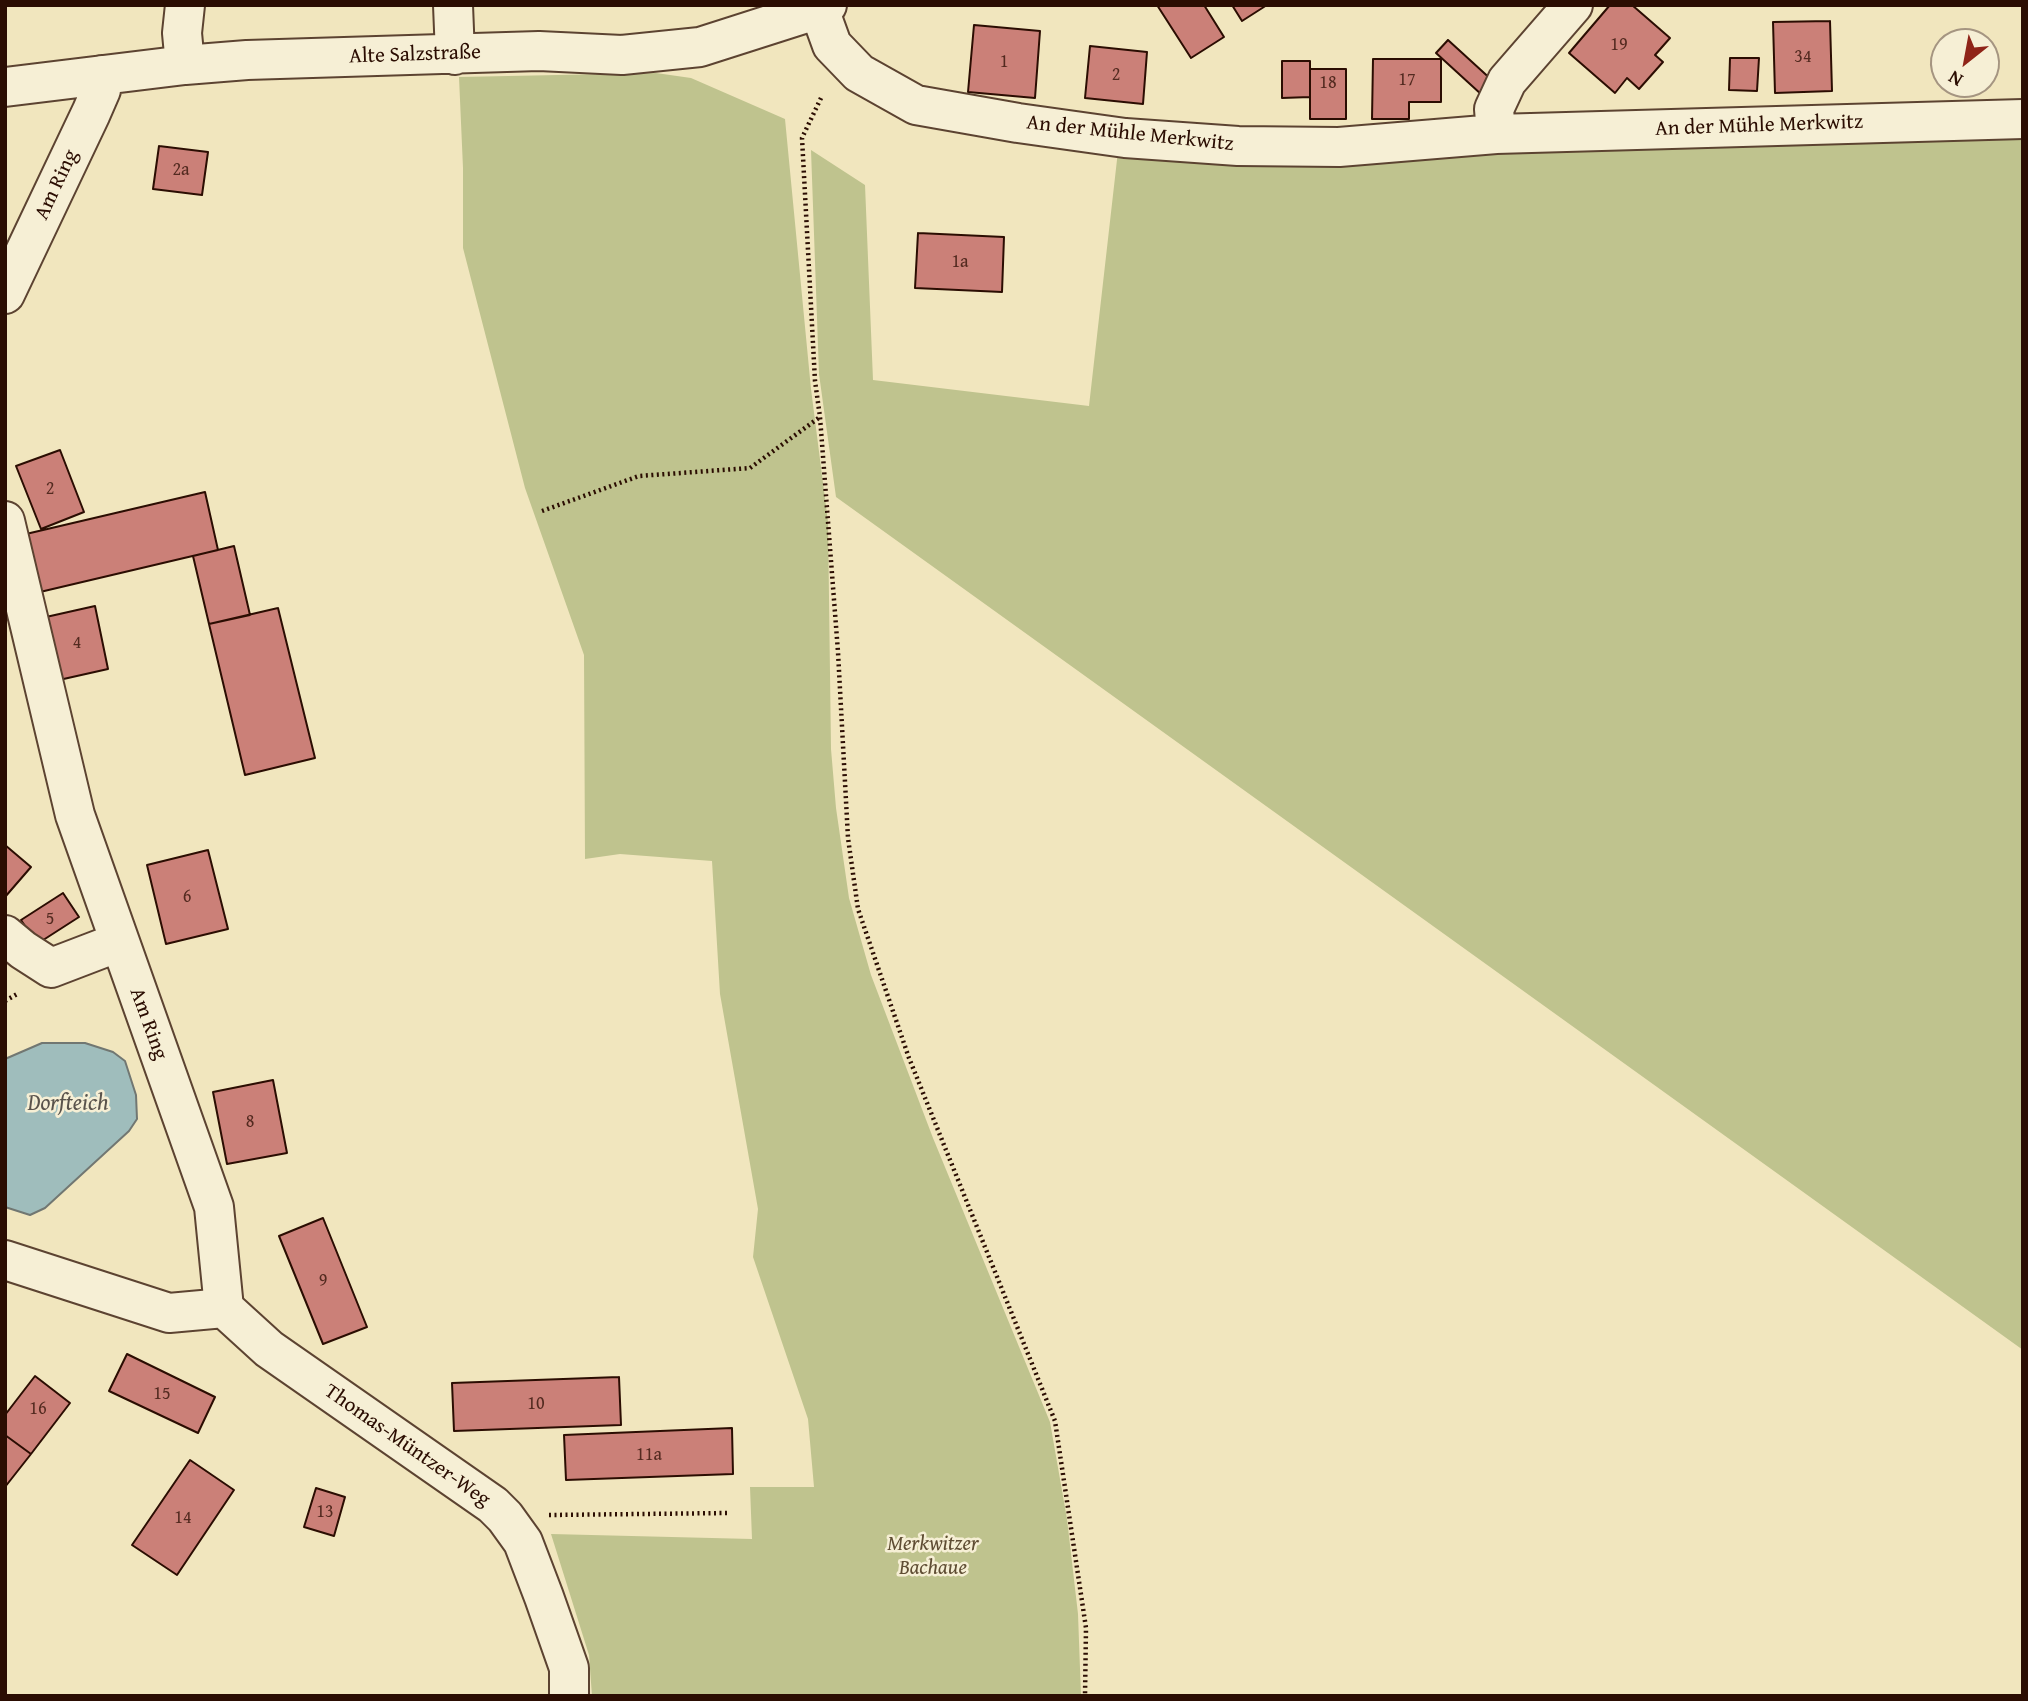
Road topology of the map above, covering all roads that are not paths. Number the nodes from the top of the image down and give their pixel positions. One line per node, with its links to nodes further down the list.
1 (185, 5): 6 (street)
2 (453, 5): 5 (street)
3 (1573, 5): 10 (street)
4 (823, 7): 5 (street, Alte Salzstraße); 10 (street, An der Mühle Merkwitz)
5 (455, 55): 6 (street, Alte Salzstraße)
6 (185, 65): 7 (street, Alte Salzstraße)
7 (103, 75): 8 (street, Alte Salzstraße); 11 (street, Am Ring)
8 (5, 88)
9 (2023, 119): 10 (street, An der Mühle Merkwitz)
10 (1496, 134)
11 (5, 294)
12 (8, 543): 14 (street, Am Ring)
13 (5, 935): 14 (street)
14 (119, 942): 16 (street, Am Ring)
15 (5, 1260): 16 (street)
16 (224, 1308): 17 (street, Thomas-Müntzer-Weg)
17 (569, 1696)

